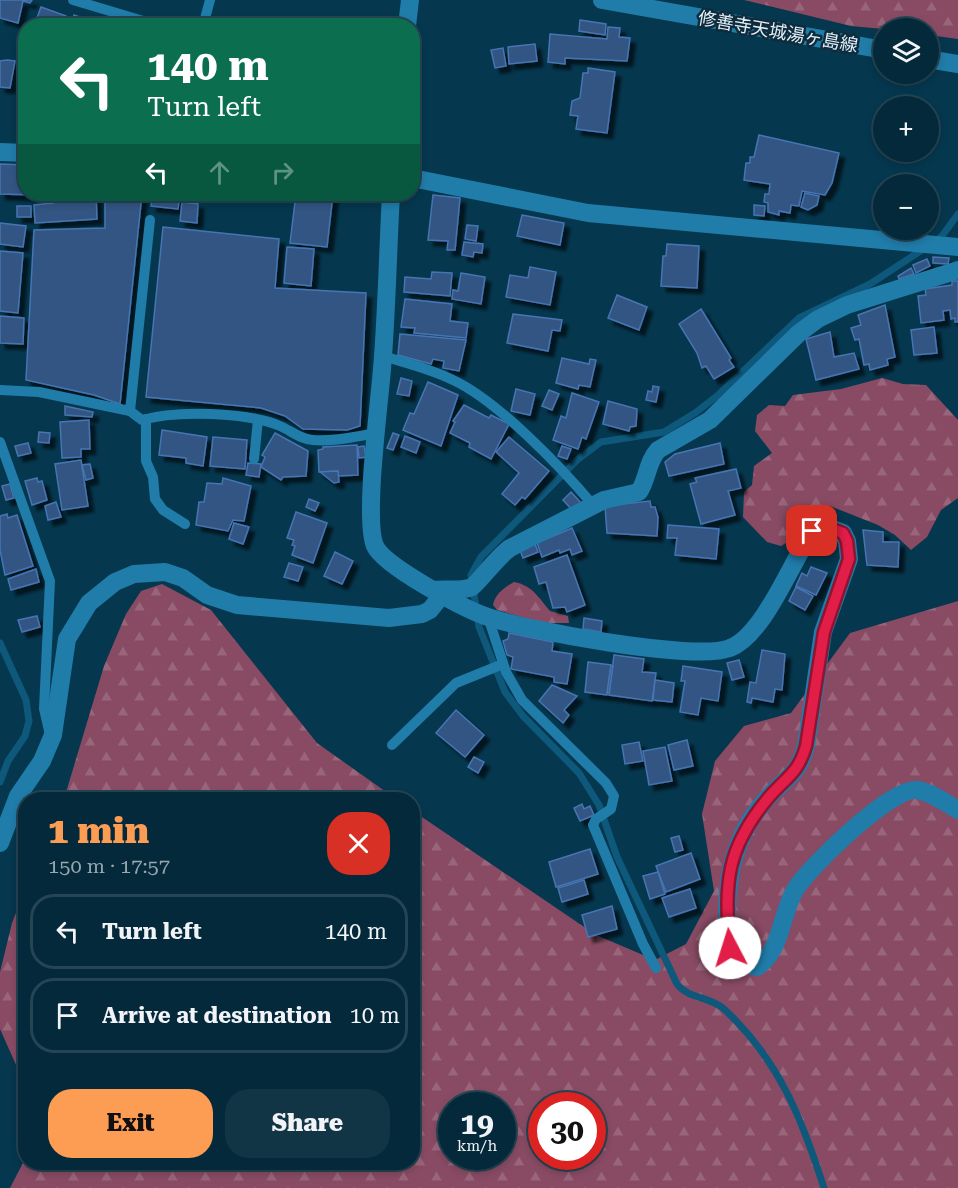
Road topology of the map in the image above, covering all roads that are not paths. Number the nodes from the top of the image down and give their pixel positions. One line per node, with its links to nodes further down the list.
1 (73, 0): 5 (lane)
2 (210, 0): 6 (lane)
3 (410, 0): 7 (street)
4 (602, 0): 8 (street, 修善寺天城湯ヶ島線)
5 (133, 18)
6 (205, 18)
7 (408, 18)
8 (873, 49)
9 (939, 60): 10 (street)
10 (958, 64)
11 (0, 152): 12 (street)
12 (18, 153)
13 (420, 179): 16 (street)
14 (391, 201): 18 (street)
15 (150, 220): 20 (lane)
16 (949, 247)
17 (958, 270): 26 (street)
18 (383, 356): 23 (street); 26 (lane)
19 (0, 390): 20 (lane)
20 (130, 411): 21 (lane)
21 (146, 418): 22 (lane); 27 (lane)
22 (258, 420): 23 (lane); 25 (lane)
23 (378, 432): 28 (street)
24 (0, 442): 31 (lane)
25 (254, 459)
26 (593, 505): 28 (street)
27 (185, 524)
28 (438, 592): 29 (street); 31 (street)
29 (487, 617): 30 (lane); 35 (street)
30 (502, 664): 32 (lane); 37 (lane)
31 (52, 738): 33 (street)
32 (392, 745)
33 (21, 792)
34 (18, 796): 36 (street)
35 (958, 810)
36 (0, 843)
37 (656, 968)

